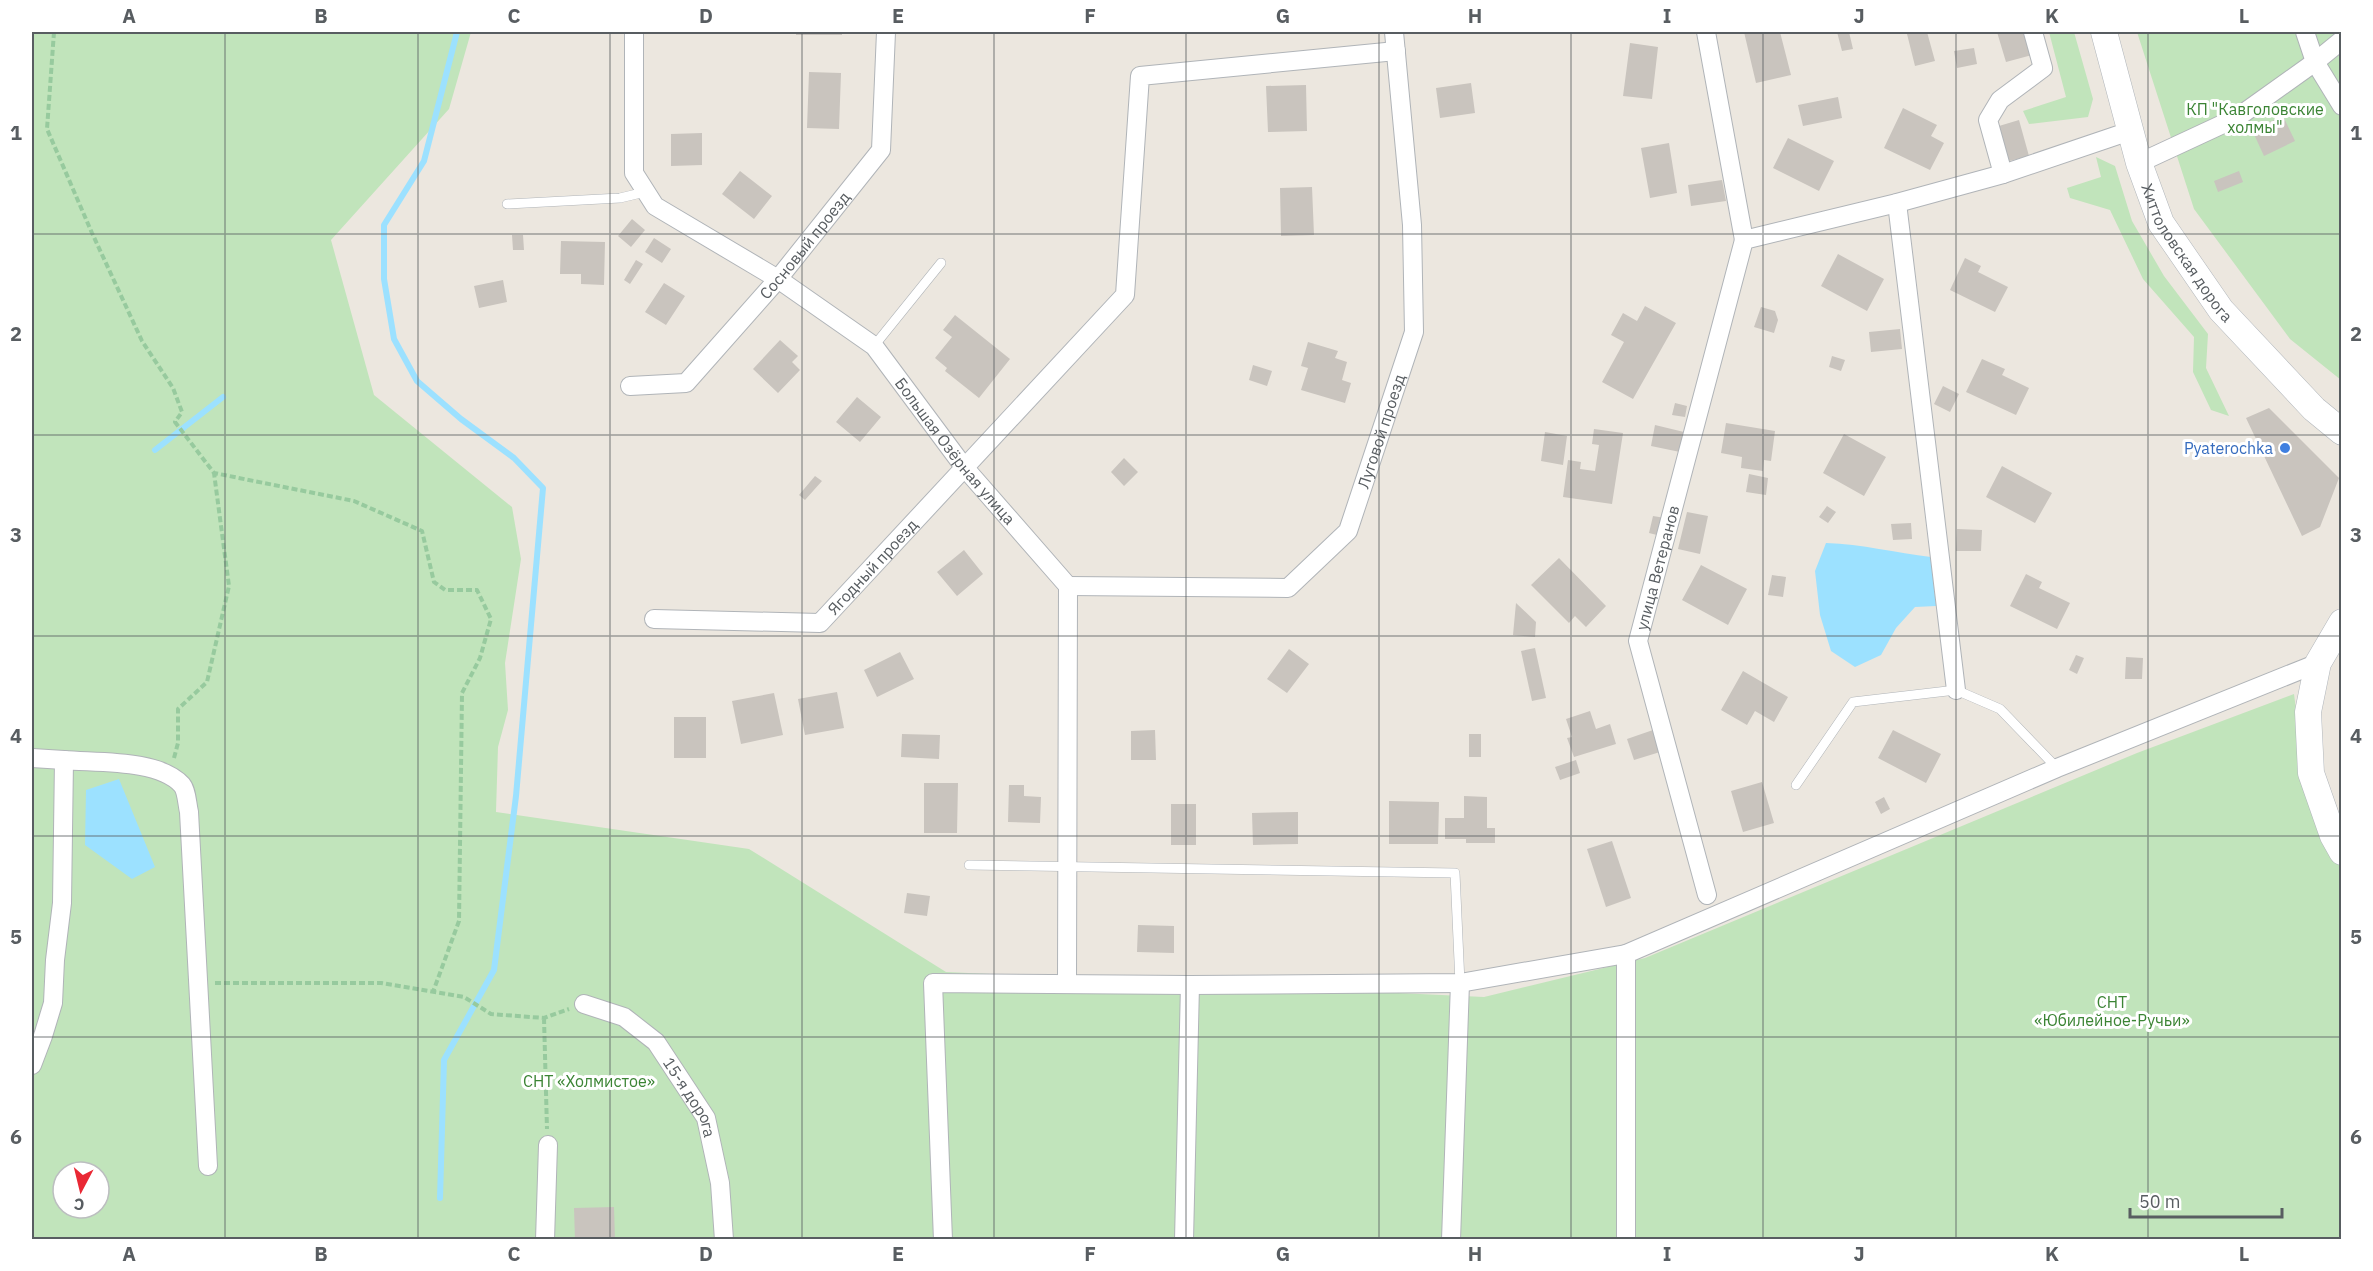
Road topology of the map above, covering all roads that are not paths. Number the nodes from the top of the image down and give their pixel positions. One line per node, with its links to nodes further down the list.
1 (634, 32): 15 (street, Большая Озёрная улица)
2 (886, 32): 20 (street, Сосновый проезд)
3 (1394, 32): 9 (street, Луговой проезд)
4 (1706, 32): 18 (street, улица Ветеранов)
5 (2033, 32): 14 (street)
6 (2104, 32): 12 (street, Хиттоловская дорога)
7 (2305, 32): 10 (street)
8 (2342, 40): 10 (street)
9 (1396, 51): 24 (street, Ягодный проезд); 25 (street, Луговой проезд)
10 (2315, 62): 11 (street); 13 (street)
11 (2342, 105)
12 (2130, 131): 13 (street, Хиттоловская дорога); 14 (street)
13 (2139, 163): 23 (street, Хиттоловская дорога)
14 (2003, 174): 16 (street)
15 (645, 192): 17 (lane); 20 (street, Большая Озёрная улица)
16 (1897, 203): 18 (street); 29 (street)
17 (507, 204)
18 (1744, 240): 37 (street, улица Ветеранов)
19 (940, 263): 21 (lane)
20 (778, 279): 21 (street, Большая Озёрная улица); 22 (street, Сосновый проезд)
21 (874, 346): 24 (street, Большая Озёрная улица)
22 (630, 386)
23 (2342, 432)
24 (964, 467): 25 (street, Большая Озёрная улица); 26 (street, Ягодный проезд)
25 (1068, 586): 36 (street)
26 (654, 619)
27 (2342, 622): 28 (street)
28 (2318, 663): 32 (street); 34 (street)
29 (1956, 690): 32 (lane); 33 (lane)
30 (32, 758): 31 (street)
31 (64, 760): 43 (street); 45 (street)
32 (2057, 768): 38 (street)
33 (1796, 785)
34 (2342, 852)
35 (969, 866): 36 (lane)
36 (1067, 866): 39 (street); 40 (lane)
37 (1707, 895)
38 (1626, 954): 40 (street); 51 (street)
39 (1067, 982): 41 (street); 48 (street)
40 (1460, 983): 41 (street); 50 (street)
41 (1190, 985): 49 (street)
42 (584, 1004): 47 (street, 15-я дорога)
43 (32, 1065)
44 (548, 1144): 46 (street)
45 (208, 1166)
46 (544, 1239)
47 (724, 1239)
48 (943, 1239)
49 (1184, 1239)
50 (1451, 1239)
51 (1626, 1239)

